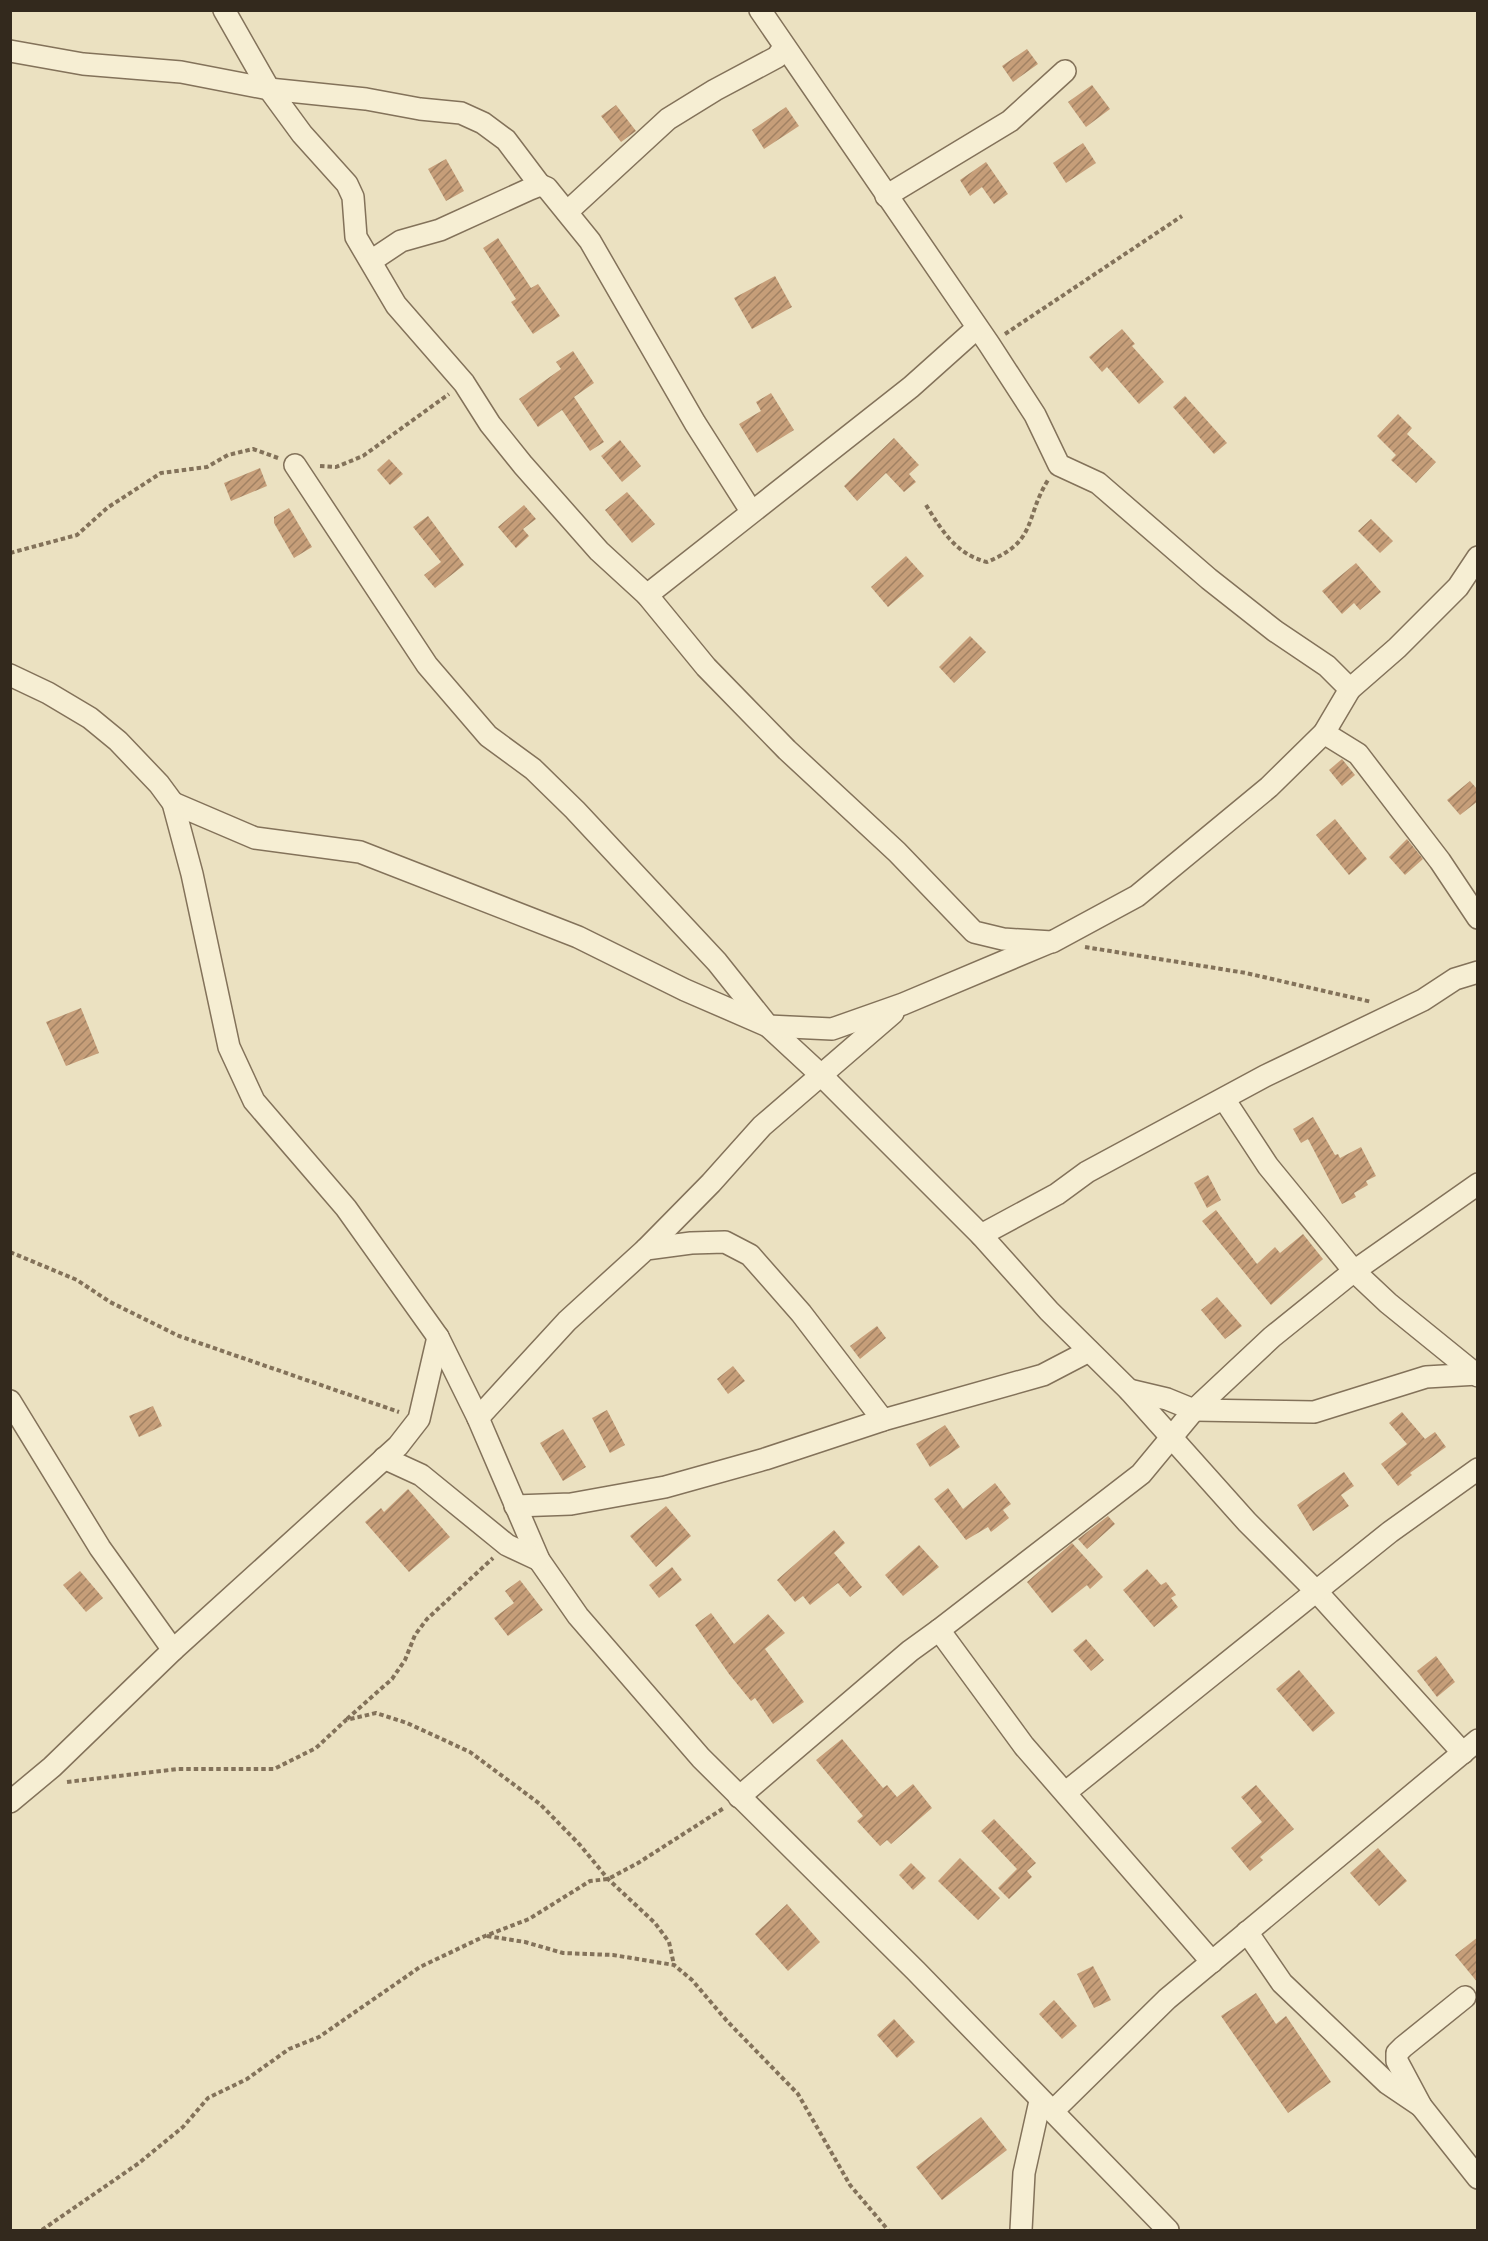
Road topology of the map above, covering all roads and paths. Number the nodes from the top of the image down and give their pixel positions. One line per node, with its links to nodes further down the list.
1 (224, 10): 6 (street)
2 (760, 10): 3 (street)
3 (784, 47): 8 (street); 9 (street)
4 (10, 51): 6 (street)
5 (1065, 70): 8 (street)
6 (269, 89): 7 (street); 11 (street)
7 (540, 185): 9 (street); 11 (street)
8 (886, 196): 12 (street)
9 (567, 212): 17 (street)
10 (1182, 216): 12 (path)
11 (371, 261): 13 (street)
12 (983, 336): 15 (street); 17 (street)
13 (464, 383): 14 (path); 20 (street)
14 (296, 465): 18 (path); 30 (street)
15 (1059, 465): 16 (path); 22 (street)
16 (926, 505)
17 (751, 511): 20 (street)
18 (10, 554)
19 (1478, 557): 22 (street)
20 (647, 595): 26 (street)
21 (10, 675): 24 (street)
22 (1350, 689): 23 (street)
23 (1324, 733): 25 (street); 26 (street)
24 (173, 803): 30 (street); 38 (street)
25 (1478, 918)
26 (1052, 942): 28 (street); 29 (path)
27 (1478, 972): 29 (street)
28 (903, 1004): 30 (street); 31 (street)
29 (1403, 1009): 32 (street)
30 (768, 1026): 31 (street)
31 (821, 1075): 34 (street); 35 (street)
32 (1224, 1099): 34 (street); 37 (street)
33 (1478, 1184): 37 (street)
34 (981, 1235): 39 (street)
35 (646, 1249): 44 (street); 46 (street)
36 (10, 1252): 45 (path)
37 (1354, 1270): 40 (street); 43 (street)
38 (438, 1337): 44 (street); 45 (street)
39 (1089, 1352): 41 (street); 46 (street)
40 (1476, 1374): 43 (street)
41 (1129, 1390): 43 (street); 47 (street)
42 (10, 1401): 55 (street)
43 (1194, 1410): 47 (street)
44 (478, 1418): 50 (street)
45 (419, 1419): 48 (street)
46 (883, 1420): 50 (street)
47 (1171, 1435): 53 (street); 54 (street)
48 (384, 1458): 51 (street); 55 (street)
49 (1478, 1469): 53 (street)
50 (515, 1506): 52 (street)
51 (507, 1545): 52 (street); 56 (path)
52 (538, 1560): 60 (street)
53 (1317, 1592): 57 (street); 59 (street)
54 (939, 1630): 59 (street); 60 (street)
55 (173, 1650): 61 (street)
56 (346, 1720): 58 (path); 62 (path)
57 (1470, 1747): 63 (street)
58 (64, 1782)
59 (1066, 1792): 65 (street)
60 (739, 1797): 62 (path); 68 (street)
61 (10, 1802)
62 (608, 1879): 64 (path); 66 (path)
63 (1247, 1932): 65 (street); 69 (street)
64 (485, 1936): 66 (path); 71 (path)
65 (1212, 1962): 68 (street)
66 (674, 1965): 72 (path)
67 (1465, 1997): 69 (street)
68 (1047, 2106): 73 (street); 74 (street)
69 (1421, 2106): 70 (street)
70 (1478, 2178)
71 (42, 2230)
72 (888, 2230)
73 (1021, 2230)
74 (1168, 2230)

